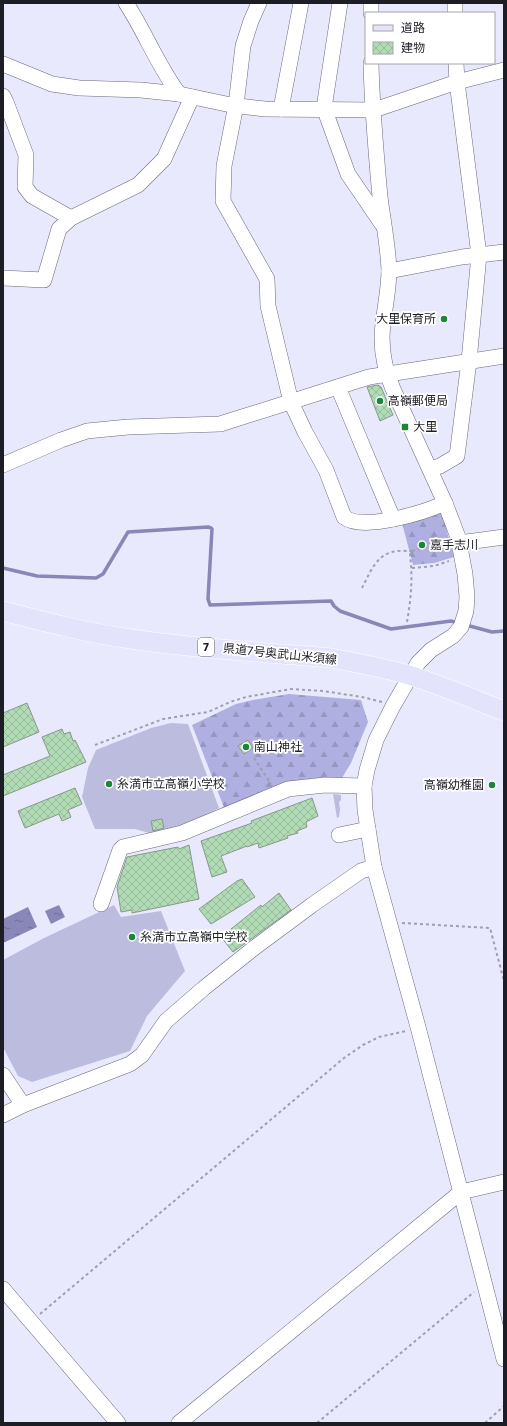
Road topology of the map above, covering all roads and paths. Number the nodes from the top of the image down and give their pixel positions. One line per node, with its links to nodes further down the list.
1 (260, 3): 12 (street)
2 (301, 3): 13 (street)
3 (340, 3): 14 (street)
4 (128, 4): 10 (street)
5 (3, 64): 10 (street)
6 (372, 64): 15 (street)
7 (456, 64): 9 (street)
8 (504, 70): 9 (street)
9 (457, 82): 15 (street); 19 (street)
10 (186, 95): 12 (street); 16 (street)
11 (3, 96): 16 (street)
12 (236, 105): 13 (street); 26 (street)
13 (281, 108): 14 (street)
14 (324, 108): 15 (street); 17 (street)
15 (374, 110): 17 (street)
16 (71, 218): 21 (street)
17 (385, 228): 20 (street)
18 (504, 252): 19 (street)
19 (479, 255): 20 (street); 23 (street)
20 (389, 271): 24 (street)
21 (3, 278)
22 (504, 356): 23 (street)
23 (470, 361): 24 (street); 28 (street)
24 (387, 375): 25 (street); 28 (street)
25 (338, 387): 26 (street); 30 (street)
26 (291, 402): 27 (street); 30 (street)
27 (3, 464)
28 (430, 469): 29 (street)
29 (445, 503): 30 (street); 32 (street)
30 (393, 519)
31 (504, 537): 32 (street)
32 (460, 546): 33 (path); 34 (path); 38 (street)
33 (412, 551): 34 (path); 35 (path)
34 (412, 568): 37 (path)
35 (362, 588)
36 (3, 611): 38 (main road, 県道7号奥武山米須線 / 7)
37 (407, 622)
38 (410, 676): 40 (main road, 県道7号奥武山米須線 / 7); 44 (street)
39 (385, 703): 41 (path)
40 (504, 711)
41 (95, 745)
42 (254, 758): 43 (path)
43 (270, 783)
44 (364, 786): 45 (street); 48 (street)
45 (368, 829): 46 (street); 47 (street)
46 (339, 835)
47 (374, 867): 49 (street); 53 (street)
48 (101, 904)
49 (390, 923): 50 (path); 51 (street)
50 (504, 981)
51 (418, 1027): 56 (street); 59 (path)
52 (3, 1075): 53 (street)
53 (23, 1105): 54 (street)
54 (3, 1115)
55 (504, 1182): 56 (street)
56 (461, 1192): 57 (street); 63 (street)
57 (484, 1284): 60 (street); 64 (path)
58 (3, 1289): 59 (street)
59 (31, 1321): 62 (street)
60 (504, 1359)
61 (504, 1406): 65 (path)
62 (118, 1423)
63 (178, 1423)
64 (317, 1423)
65 (485, 1423)

